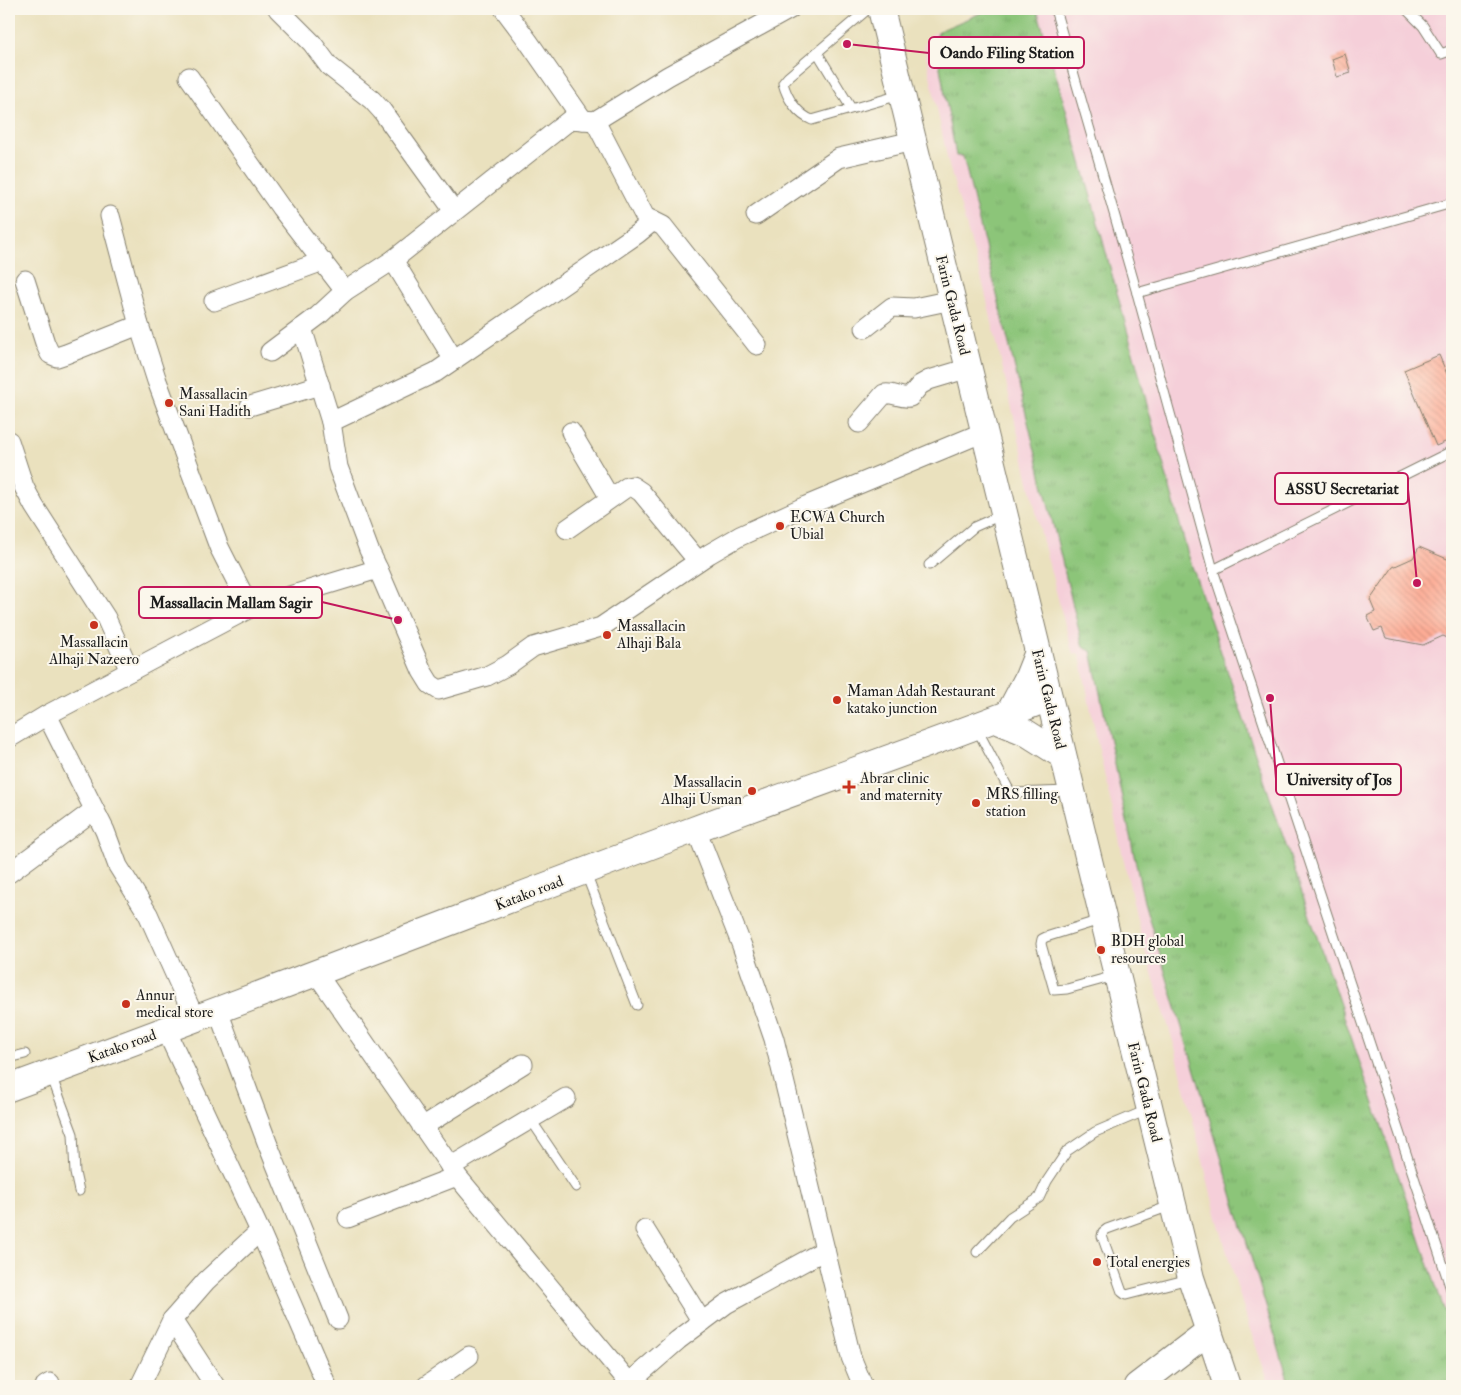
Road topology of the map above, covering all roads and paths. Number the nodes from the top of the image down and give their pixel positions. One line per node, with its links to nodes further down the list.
1 (278, 9): 15 (street)
2 (504, 9): 12 (street)
3 (790, 9): 12 (street)
4 (1056, 9): 23 (lane)
5 (1406, 9): 7 (lane)
6 (880, 10): 8 (lane); 10 (main road, Farin Gada Road)
7 (1452, 50)
8 (817, 52): 11 (lane); 11 (lane)
9 (189, 77): 20 (street)
10 (902, 94): 11 (lane); 13 (main road, Farin Gada Road)
11 (851, 108)
12 (589, 121): 15 (street); 18 (street)
13 (913, 141): 16 (street); 24 (main road, Farin Gada Road)
14 (1452, 203): 23 (lane)
15 (454, 211): 19 (street)
16 (756, 215)
17 (110, 216): 26 (street)
18 (653, 221): 29 (street); 31 (street)
19 (393, 260): 22 (street); 31 (street)
20 (323, 261): 22 (street); 25 (street)
21 (25, 280): 26 (street)
22 (345, 291): 27 (street)
23 (1137, 293): 47 (lane)
24 (952, 300): 28 (street); 32 (main road, Farin Gada Road)
25 (214, 301)
26 (139, 325): 48 (street)
27 (302, 328): 30 (street); 33 (street)
28 (865, 328)
29 (757, 345)
30 (270, 352)
31 (454, 360): 35 (street)
32 (969, 368): 36 (street); 38 (main road, Farin Gada Road)
33 (320, 385): 34 (street); 35 (street)
34 (250, 406)
35 (331, 422): 46 (street)
36 (859, 423)
37 (571, 432): 41 (street)
38 (984, 432): 42 (main road, Farin Gada Road); 44 (street)
39 (9, 441): 50 (street)
40 (1448, 452): 47 (lane)
41 (610, 498): 43 (street); 44 (street)
42 (1004, 514): 45 (lane); 49 (main road, Farin Gada Road)
43 (567, 529)
44 (698, 562): 46 (street)
45 (929, 565)
46 (378, 569): 48 (street)
47 (1213, 570): 86 (lane)
48 (250, 608): 50 (street)
49 (1038, 652): 51 (main road, Farin Gada Road); 53 (main road)
50 (130, 671): 52 (street)
51 (1049, 698): 53 (main road, Katako road); 55 (main road, Farin Gada Road)
52 (47, 714): 54 (street); 57 (street)
53 (993, 720): 55 (main road); 56 (lane); 58 (main road, Katako road)
54 (9, 738)
55 (1063, 756): 56 (main road, Farin Gada Road)
56 (1072, 791): 61 (main road, Farin Gada Road)
57 (94, 810): 60 (street); 65 (street)
58 (696, 829): 59 (main road, Katako road); 83 (street)
59 (585, 871): 62 (main road, Katako road); 64 (lane)
60 (9, 873)
61 (1103, 919): 63 (main road, Farin Gada Road); 63 (lane)
62 (317, 974): 65 (main road, Katako road); 75 (street)
63 (1117, 975): 73 (main road, Farin Gada Road)
64 (637, 1004)
65 (207, 1015): 66 (main road, Katako road); 87 (street)
66 (166, 1030): 70 (main road, Katako road); 82 (street)
67 (25, 1054): 68 (lane)
68 (9, 1058)
69 (523, 1064): 75 (street)
70 (50, 1073): 71 (main road, Katako road); 78 (lane)
71 (9, 1088)
72 (566, 1098): 74 (street)
73 (1150, 1109): 79 (main road, Farin Gada Road); 84 (lane)
74 (530, 1120): 76 (street); 77 (lane)
75 (422, 1128): 76 (street)
76 (453, 1172): 80 (street); 92 (street)
77 (576, 1187)
78 (79, 1191)
79 (1173, 1204): 85 (main road, Farin Gada Road); 85 (lane)
80 (348, 1218)
81 (645, 1230): 89 (street)
82 (260, 1231): 88 (street); 95 (street)
83 (825, 1250): 89 (street); 97 (street)
84 (977, 1252)
85 (1191, 1278): 90 (main road, Farin Gada Road)
86 (1452, 1292)
87 (338, 1319)
88 (172, 1320): 93 (street); 94 (street)
89 (702, 1322): 92 (street)
90 (1209, 1332): 98 (main road); 99 (main road, Farin Gada Road)
91 (469, 1356): 96 (street)
92 (630, 1385)
93 (140, 1386)
94 (215, 1386)
95 (327, 1386)
96 (426, 1386)
97 (864, 1386)
98 (1138, 1386)
99 (1227, 1386)

